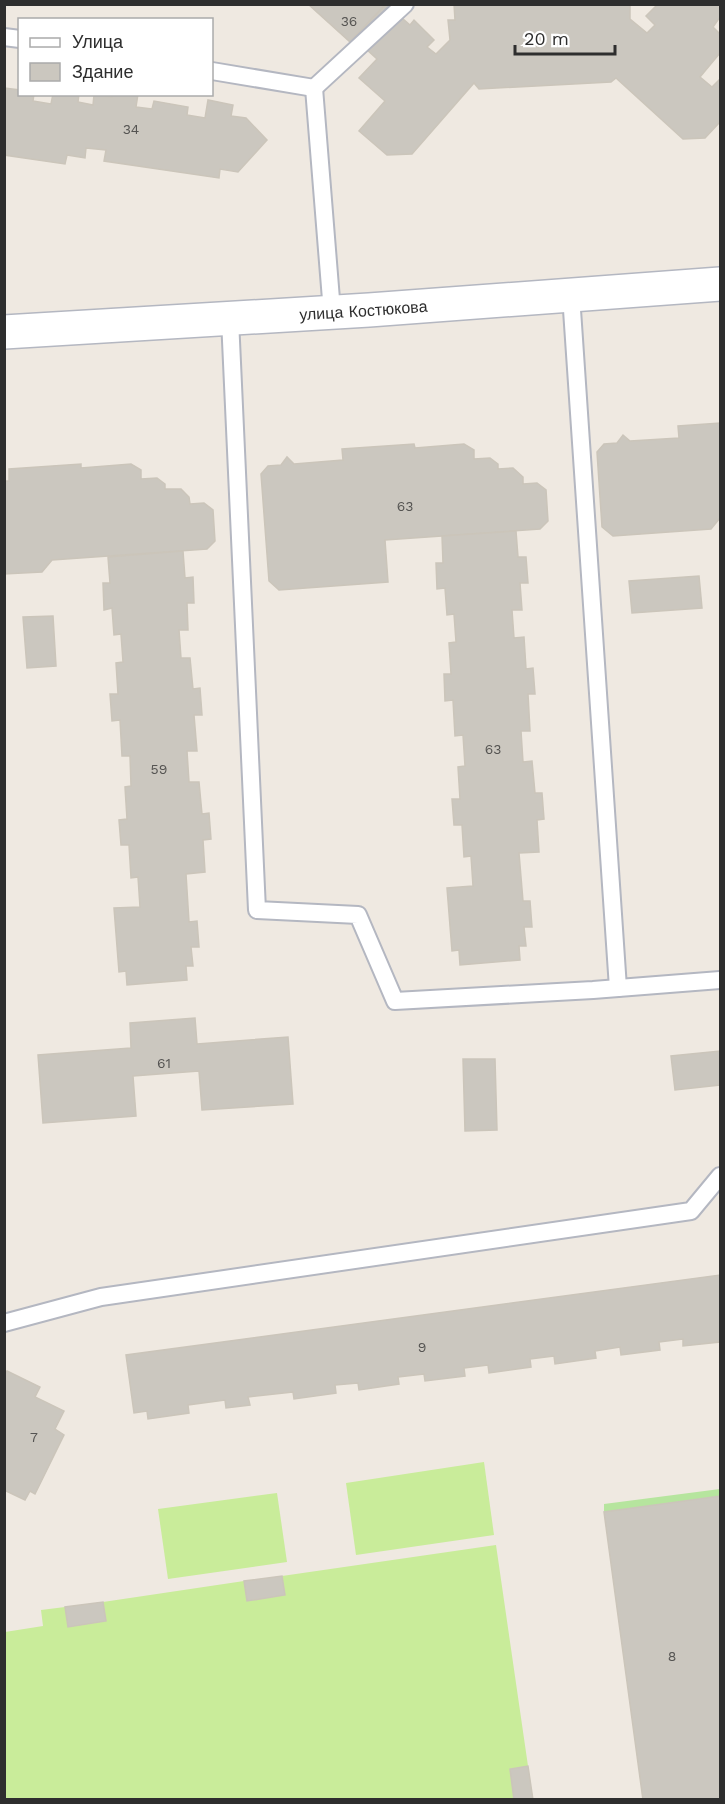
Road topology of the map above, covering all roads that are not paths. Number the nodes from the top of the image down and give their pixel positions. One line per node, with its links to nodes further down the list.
1 (405, 4): 3 (lane)
2 (213, 71): 3 (lane)
3 (314, 88): 6 (lane)
4 (720, 284): 5 (main road, улица Костюкова)
5 (571, 295): 6 (main road, улица Костюкова); 10 (lane)
6 (332, 312): 7 (main road, улица Костюкова)
7 (230, 319): 8 (main road, улица Костюкова); 10 (lane)
8 (4, 332)
9 (720, 980): 10 (lane)
10 (618, 988)
11 (720, 1176): 12 (lane)
12 (4, 1323)

